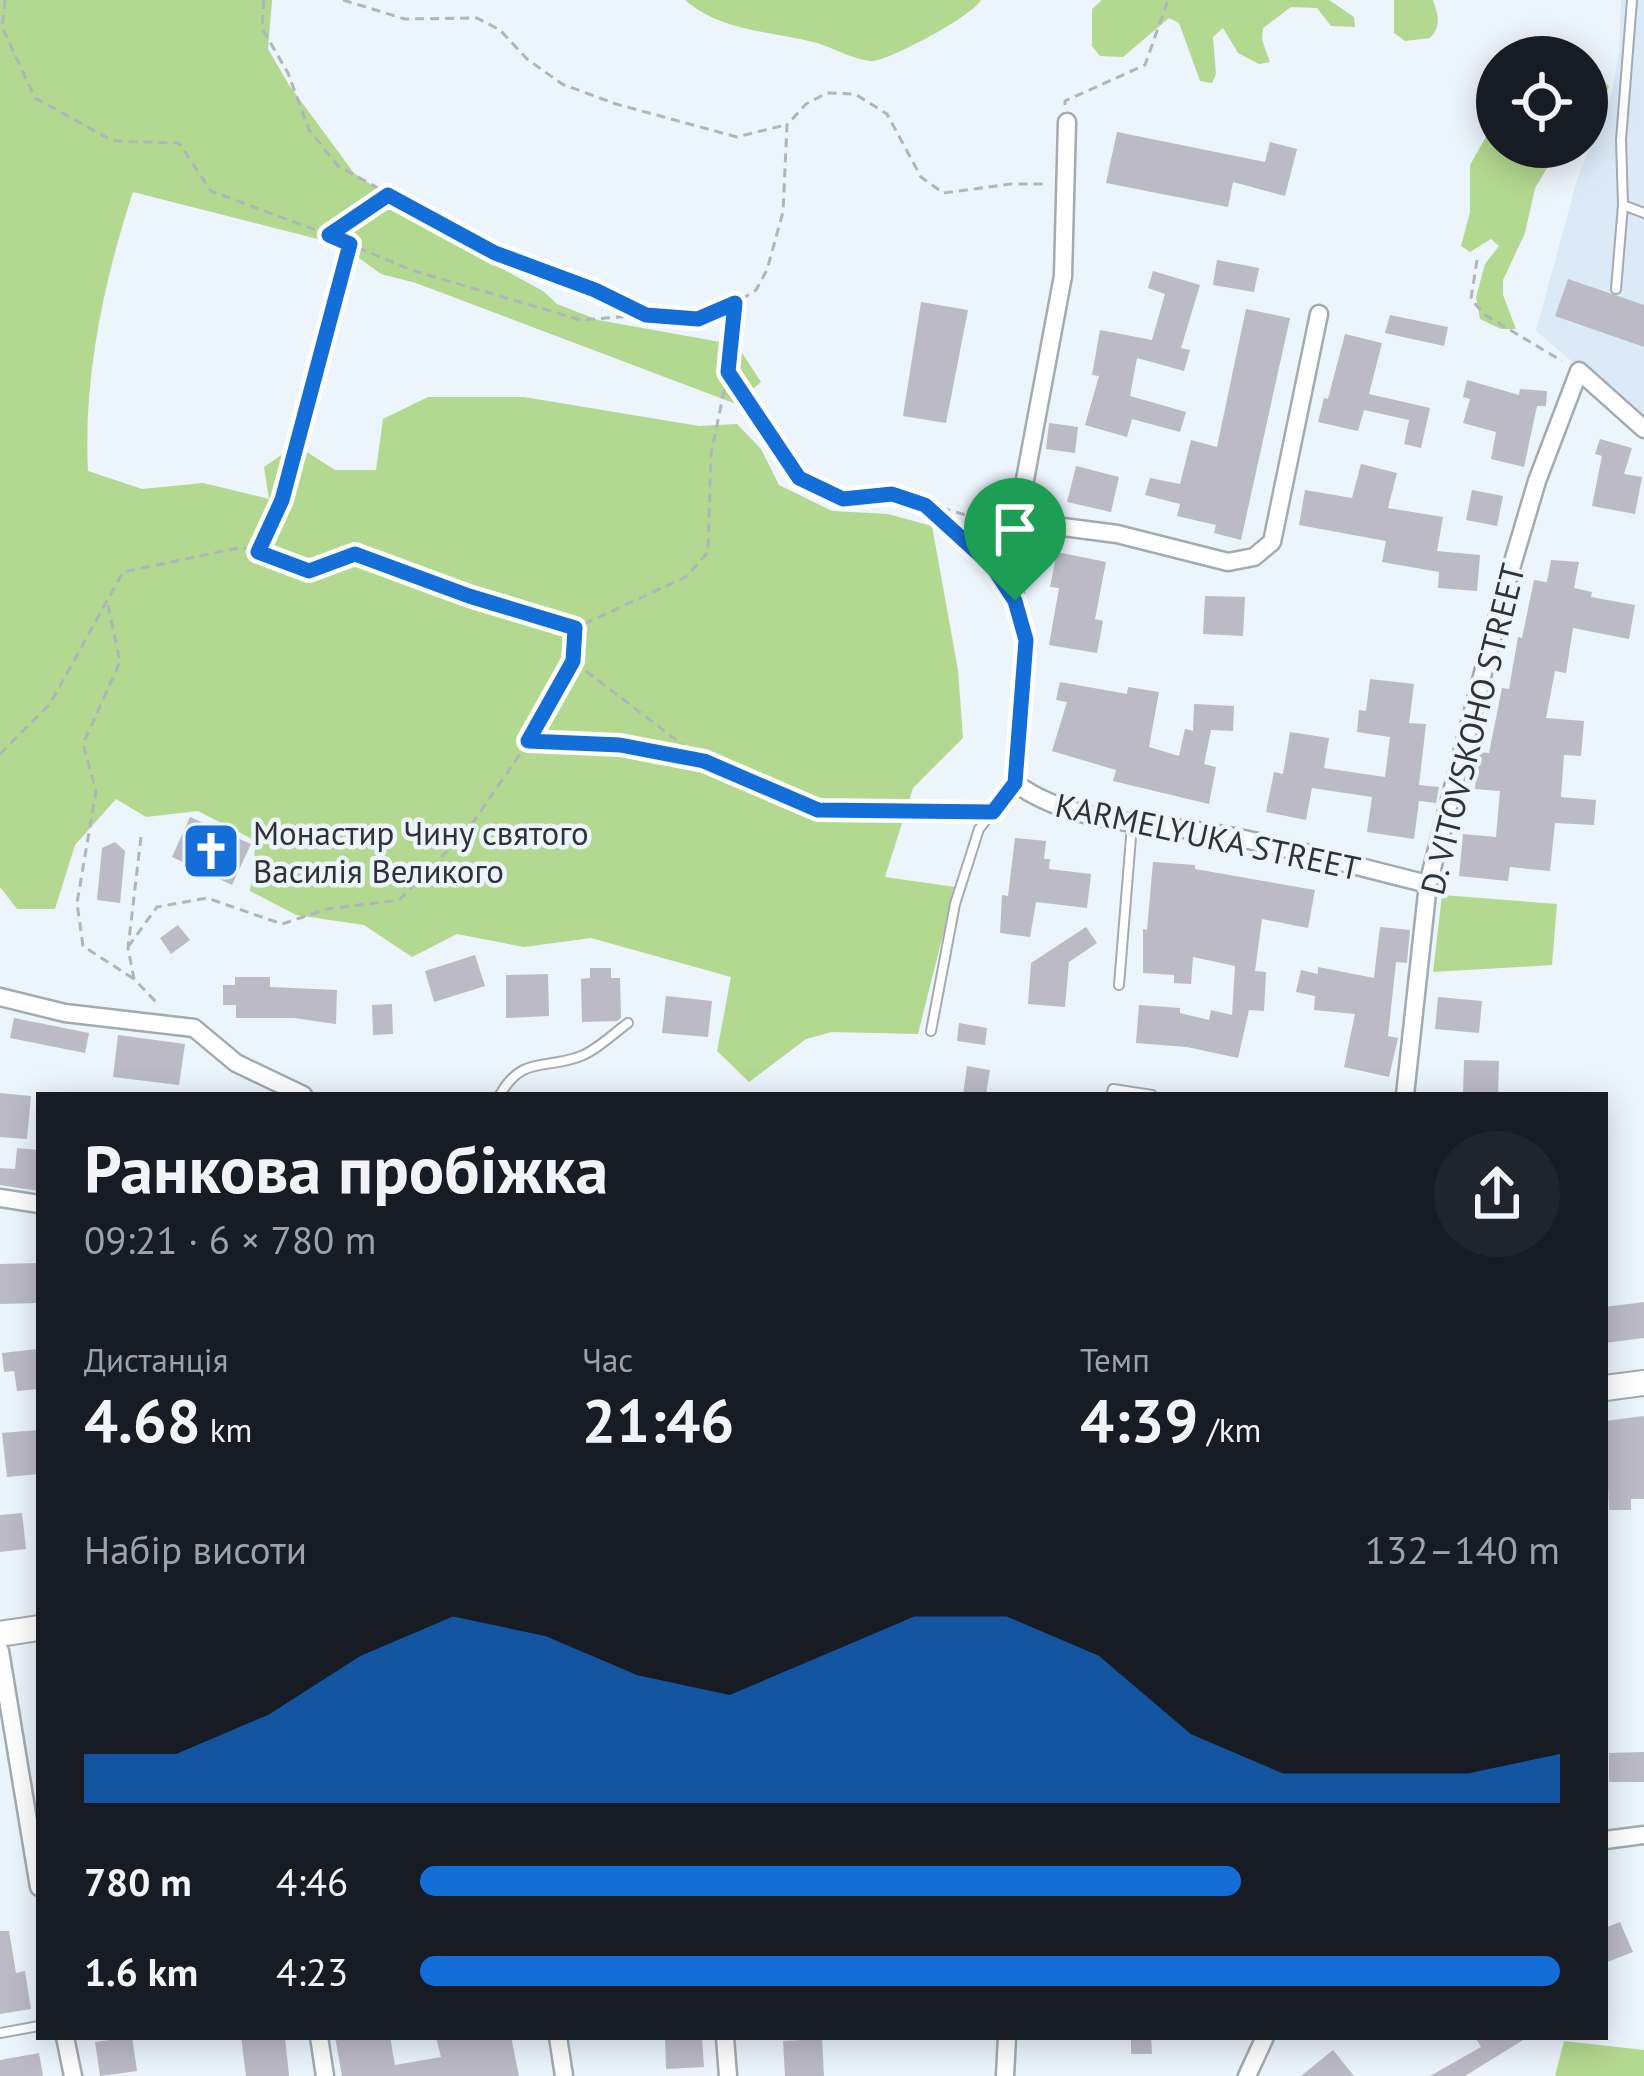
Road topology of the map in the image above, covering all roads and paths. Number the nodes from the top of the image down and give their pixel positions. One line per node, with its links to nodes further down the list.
1 (5, 0): 12 (path)
2 (264, 0): 9 (path)
3 (343, 0): 7 (path)
4 (1168, 0): 6 (path)
5 (1632, 0): 10 (lane)
6 (1066, 122): 8 (street, KARMELYUKA STREET)
7 (787, 125): 8 (path); 16 (path)
8 (1066, 184): 23 (street, KARMELYUKA STREET)
9 (388, 195): 12 (path); 18 (path)
10 (1623, 205): 11 (lane); 15 (lane)
11 (1644, 213)
12 (329, 235): 13 (path)
13 (350, 244): 18 (path); 25 (path)
14 (1477, 260): 19 (path)
15 (1616, 289)
16 (735, 303): 18 (path); 20 (path)
17 (1318, 314): 23 (street)
18 (646, 315)
19 (1579, 371): 21 (street); 37 (street, D. VITOVSKOHO STREET)
20 (728, 372): 22 (path); 28 (path)
21 (1644, 430)
22 (925, 505): 24 (path); 26 (path)
23 (1009, 520): 33 (street, KARMELYUKA STREET)
24 (986, 521)
25 (258, 552): 27 (path); 28 (path)
26 (992, 566)
27 (108, 603): 31 (path); 39 (path)
28 (575, 628): 29 (path)
29 (573, 661): 30 (path); 32 (path)
30 (528, 741): 32 (path); 38 (path)
31 (0, 754)
32 (704, 761): 34 (path)
33 (1015, 783): 34 (lane); 35 (street, KARMELYUKA STREET)
34 (993, 812): 44 (lane)
35 (1132, 823): 37 (street, KARMELYUKA STREET); 40 (lane)
36 (141, 837): 38 (path)
37 (1428, 884): 47 (street, D. VITOVSKOHO STREET)
38 (128, 947): 39 (path)
39 (134, 979): 43 (path)
40 (1119, 985)
41 (0, 997): 43 (street)
42 (628, 1023): 46 (lane)
43 (182, 1026): 45 (street)
44 (931, 1030)
45 (298, 1092)
46 (502, 1092)
47 (1405, 1092)
48 (0, 1198): 49 (street)
49 (36, 1204)
50 (1644, 1383): 51 (main road)
51 (1608, 1388)
52 (36, 1628): 53 (main road)
53 (0, 1634)
54 (0, 1651): 55 (street)
55 (8, 1756): 58 (street)
56 (1644, 1835): 57 (street)
57 (1608, 1840)
58 (36, 1874)
59 (36, 2027): 60 (lane)
60 (0, 2033)
61 (66, 2040): 67 (street)
62 (319, 2040): 68 (street)
63 (558, 2040): 69 (street)
64 (724, 2040): 70 (street)
65 (1007, 2040): 71 (street)
66 (1264, 2040): 72 (street)
67 (73, 2076)
68 (325, 2076)
69 (564, 2076)
70 (728, 2076)
71 (1005, 2076)
72 (1247, 2076)

